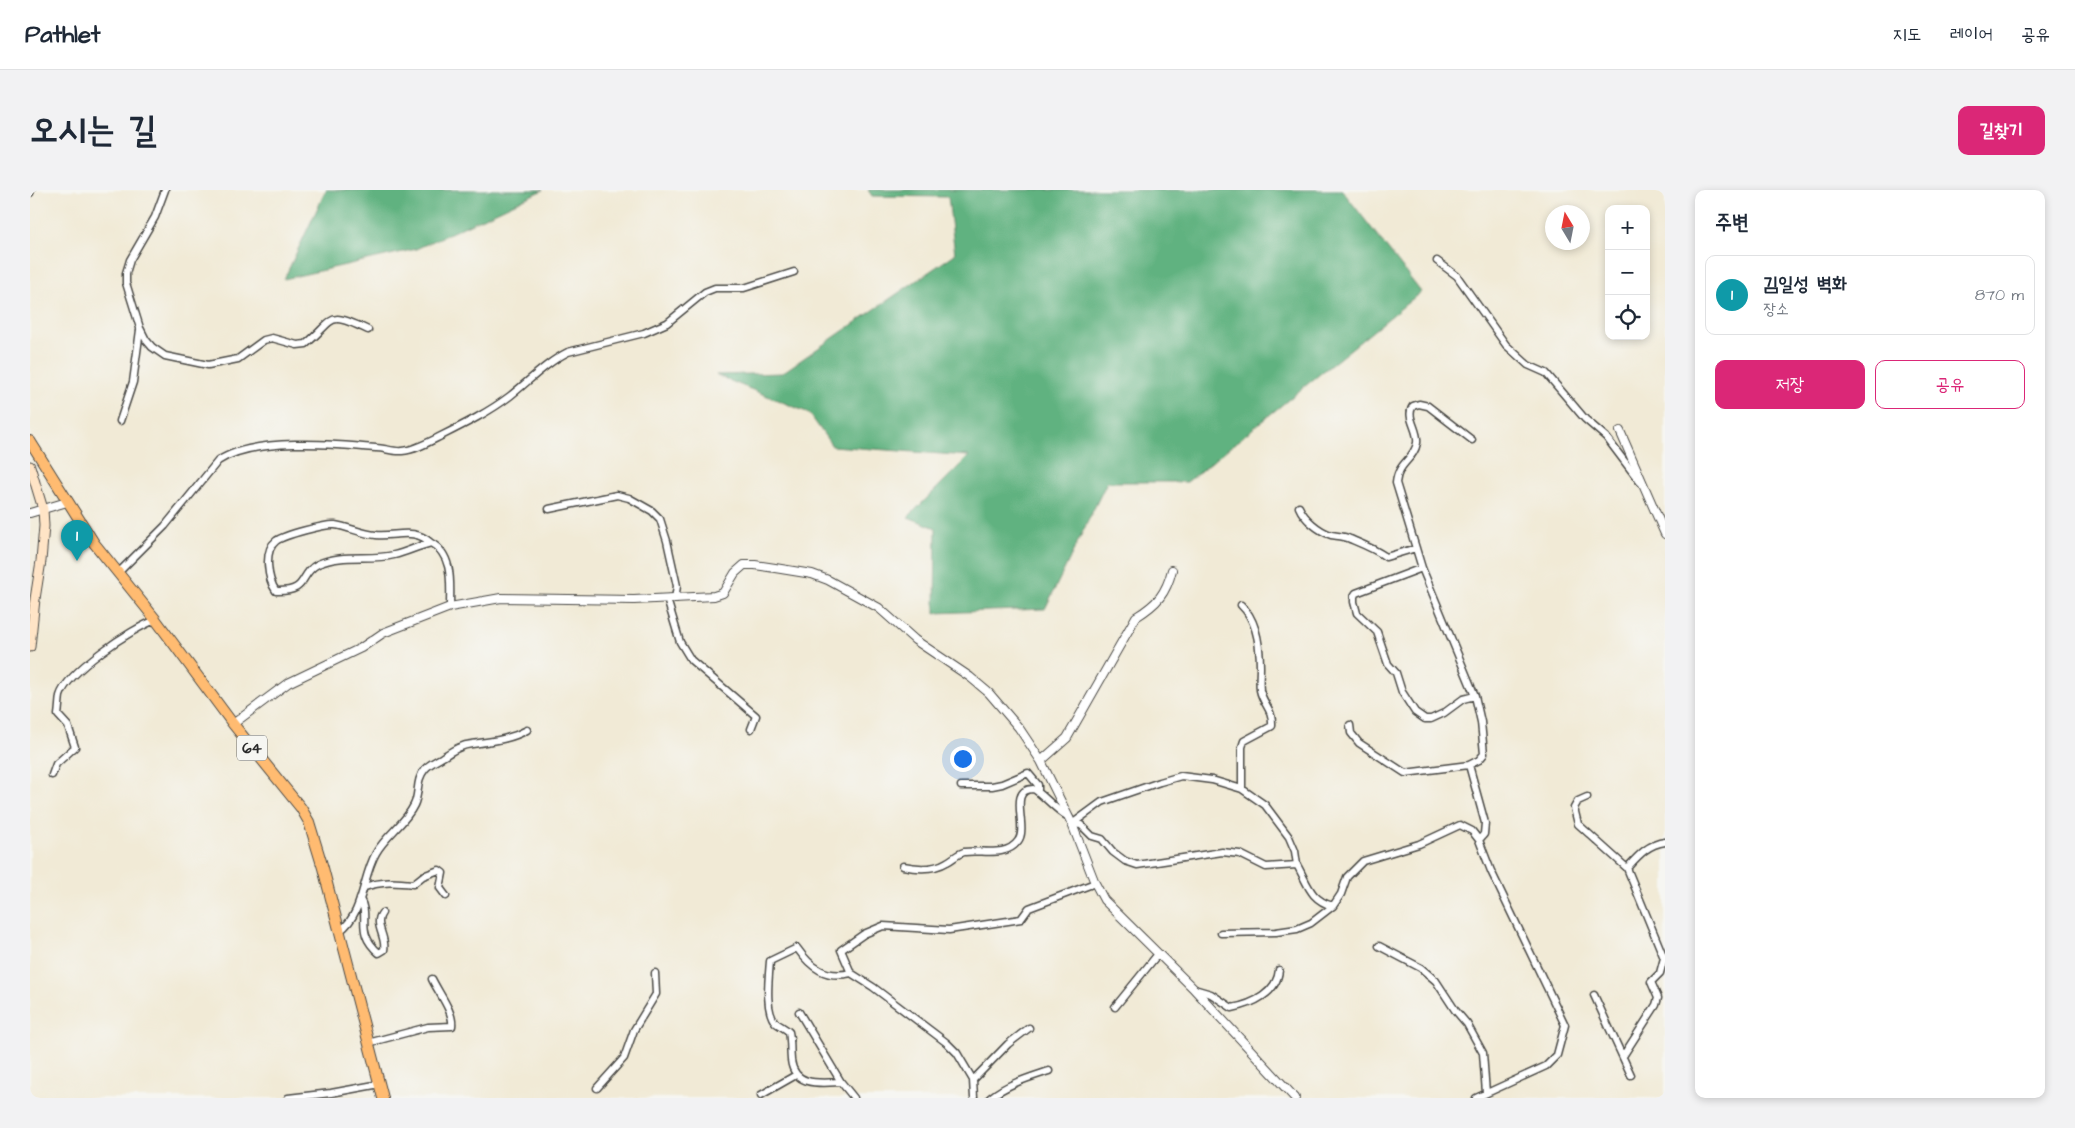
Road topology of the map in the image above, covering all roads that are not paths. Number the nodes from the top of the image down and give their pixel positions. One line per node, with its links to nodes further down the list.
1 (165, 190): 4 (street)
2 (1437, 261): 11 (street)
3 (794, 272): 22 (street)
4 (140, 328): 5 (street); 6 (street)
5 (368, 330)
6 (120, 421)
7 (1620, 431): 11 (street)
8 (1472, 440): 19 (street)
9 (30, 441): 12 (main road, 64)
10 (30, 466): 14 (main road)
11 (1645, 489): 17 (street)
12 (67, 502): 14 (street); 22 (main road, 64)
13 (1299, 507): 19 (street)
14 (43, 509): 16 (street); 27 (main road)
15 (549, 509): 23 (street)
16 (31, 513)
17 (1665, 534)
18 (431, 543): 18 (street); 25 (street)
19 (1416, 548): 20 (street)
20 (1422, 568): 28 (street); 28 (street)
21 (1172, 570): 33 (street)
22 (118, 573): 26 (main road, 64)
23 (671, 599): 25 (street); 31 (street); 33 (street)
24 (1241, 606): 37 (street)
25 (450, 607): 29 (street)
26 (156, 620): 29 (main road, 64); 35 (street)
27 (30, 647)
28 (1475, 696): 34 (street)
29 (234, 724): 52 (main road, 64)
30 (1350, 725): 34 (street)
31 (751, 729)
32 (527, 730): 47 (street)
33 (1041, 761): 40 (street)
34 (1470, 765): 41 (street)
35 (52, 775)
36 (961, 786): 38 (street)
37 (1242, 789): 40 (street); 43 (street)
38 (1038, 790): 40 (street); 44 (street)
39 (1587, 796): 45 (street)
40 (1070, 820): 43 (street); 46 (street)
41 (1479, 840): 50 (street); 75 (street)
42 (1665, 842): 45 (street)
43 (1298, 865): 50 (street)
44 (902, 866)
45 (1627, 868): 66 (street)
46 (1095, 883): 55 (street); 57 (street)
47 (365, 887): 48 (street); 49 (street)
48 (446, 896)
49 (360, 899): 51 (street); 52 (street)
50 (1333, 906): 53 (street)
51 (382, 913)
52 (340, 931): 65 (main road, 64)
53 (1221, 933)
54 (1379, 946): 75 (street)
55 (1158, 954): 60 (street); 62 (street)
56 (1279, 970): 60 (street)
57 (851, 973): 68 (street); 70 (street)
58 (655, 974): 73 (street)
59 (432, 980): 65 (street)
60 (1194, 989): 81 (street)
61 (1594, 995): 66 (street)
62 (1115, 1007)
63 (799, 1012): 71 (street)
64 (1029, 1028): 70 (street)
65 (368, 1043): 72 (main road, 64)
66 (1623, 1056): 69 (street)
67 (1049, 1071): 80 (street)
68 (796, 1075): 71 (street); 74 (street)
69 (1631, 1075)
70 (973, 1080): 79 (street)
71 (841, 1082): 78 (street)
72 (380, 1084): 76 (street); 77 (main road, 64)
73 (597, 1088)
74 (761, 1095)
75 (1482, 1096)
76 (288, 1098)
77 (384, 1098)
78 (854, 1098)
79 (974, 1098)
80 (990, 1098)
81 (1295, 1098)

